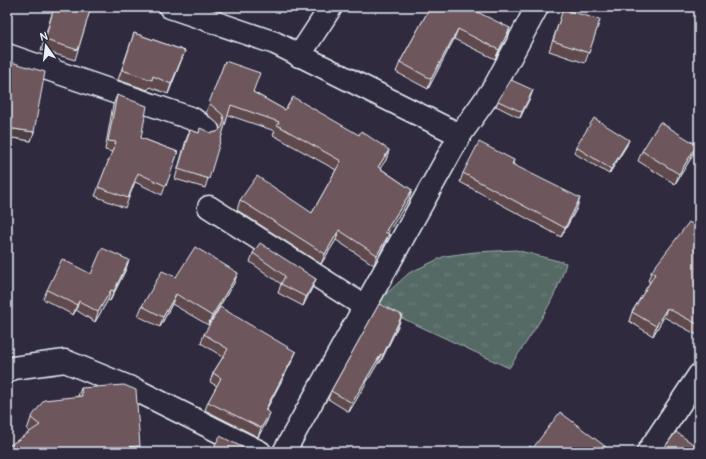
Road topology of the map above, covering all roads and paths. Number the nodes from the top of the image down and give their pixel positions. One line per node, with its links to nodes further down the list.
1 (170, 7): 5 (street)
2 (332, 7): 5 (street)
3 (537, 7): 7 (street)
4 (7, 55): 6 (street)
5 (299, 56): 7 (street)
6 (208, 130)
7 (460, 135): 9 (street)
8 (209, 207): 9 (street)
9 (364, 306): 13 (street)
10 (7, 372): 12 (street)
11 (699, 375): 14 (street)
12 (260, 452)
13 (284, 452)
14 (648, 452)

